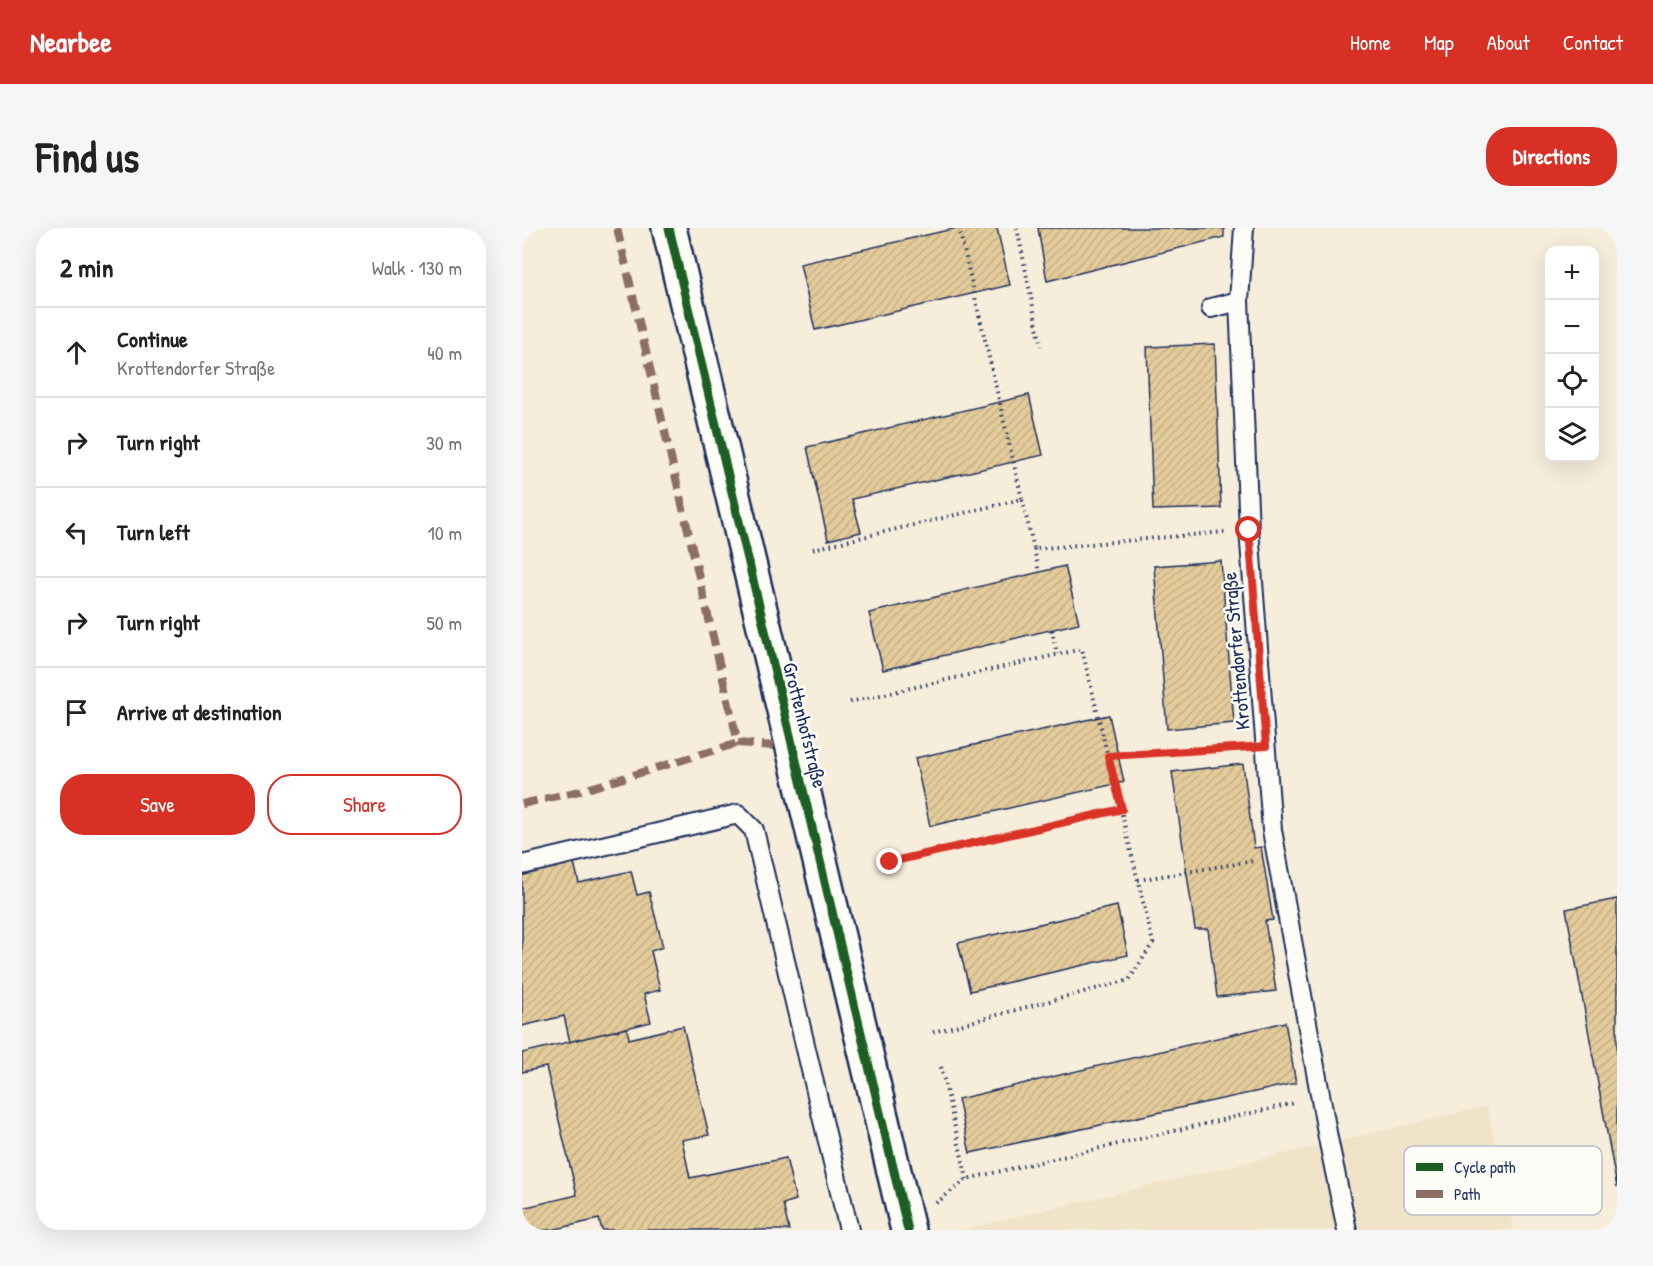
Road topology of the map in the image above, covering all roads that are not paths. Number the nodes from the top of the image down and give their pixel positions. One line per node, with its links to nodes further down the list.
1 (669, 228): 6 (street, Grottenhofstraße)
2 (1245, 228): 3 (lane, Krottendorfer Straße)
3 (1239, 301): 4 (lane); 8 (lane, Krottendorfer Straße)
4 (1211, 308)
5 (522, 865): 7 (lane)
6 (918, 1220)
7 (849, 1230)
8 (1347, 1230)

